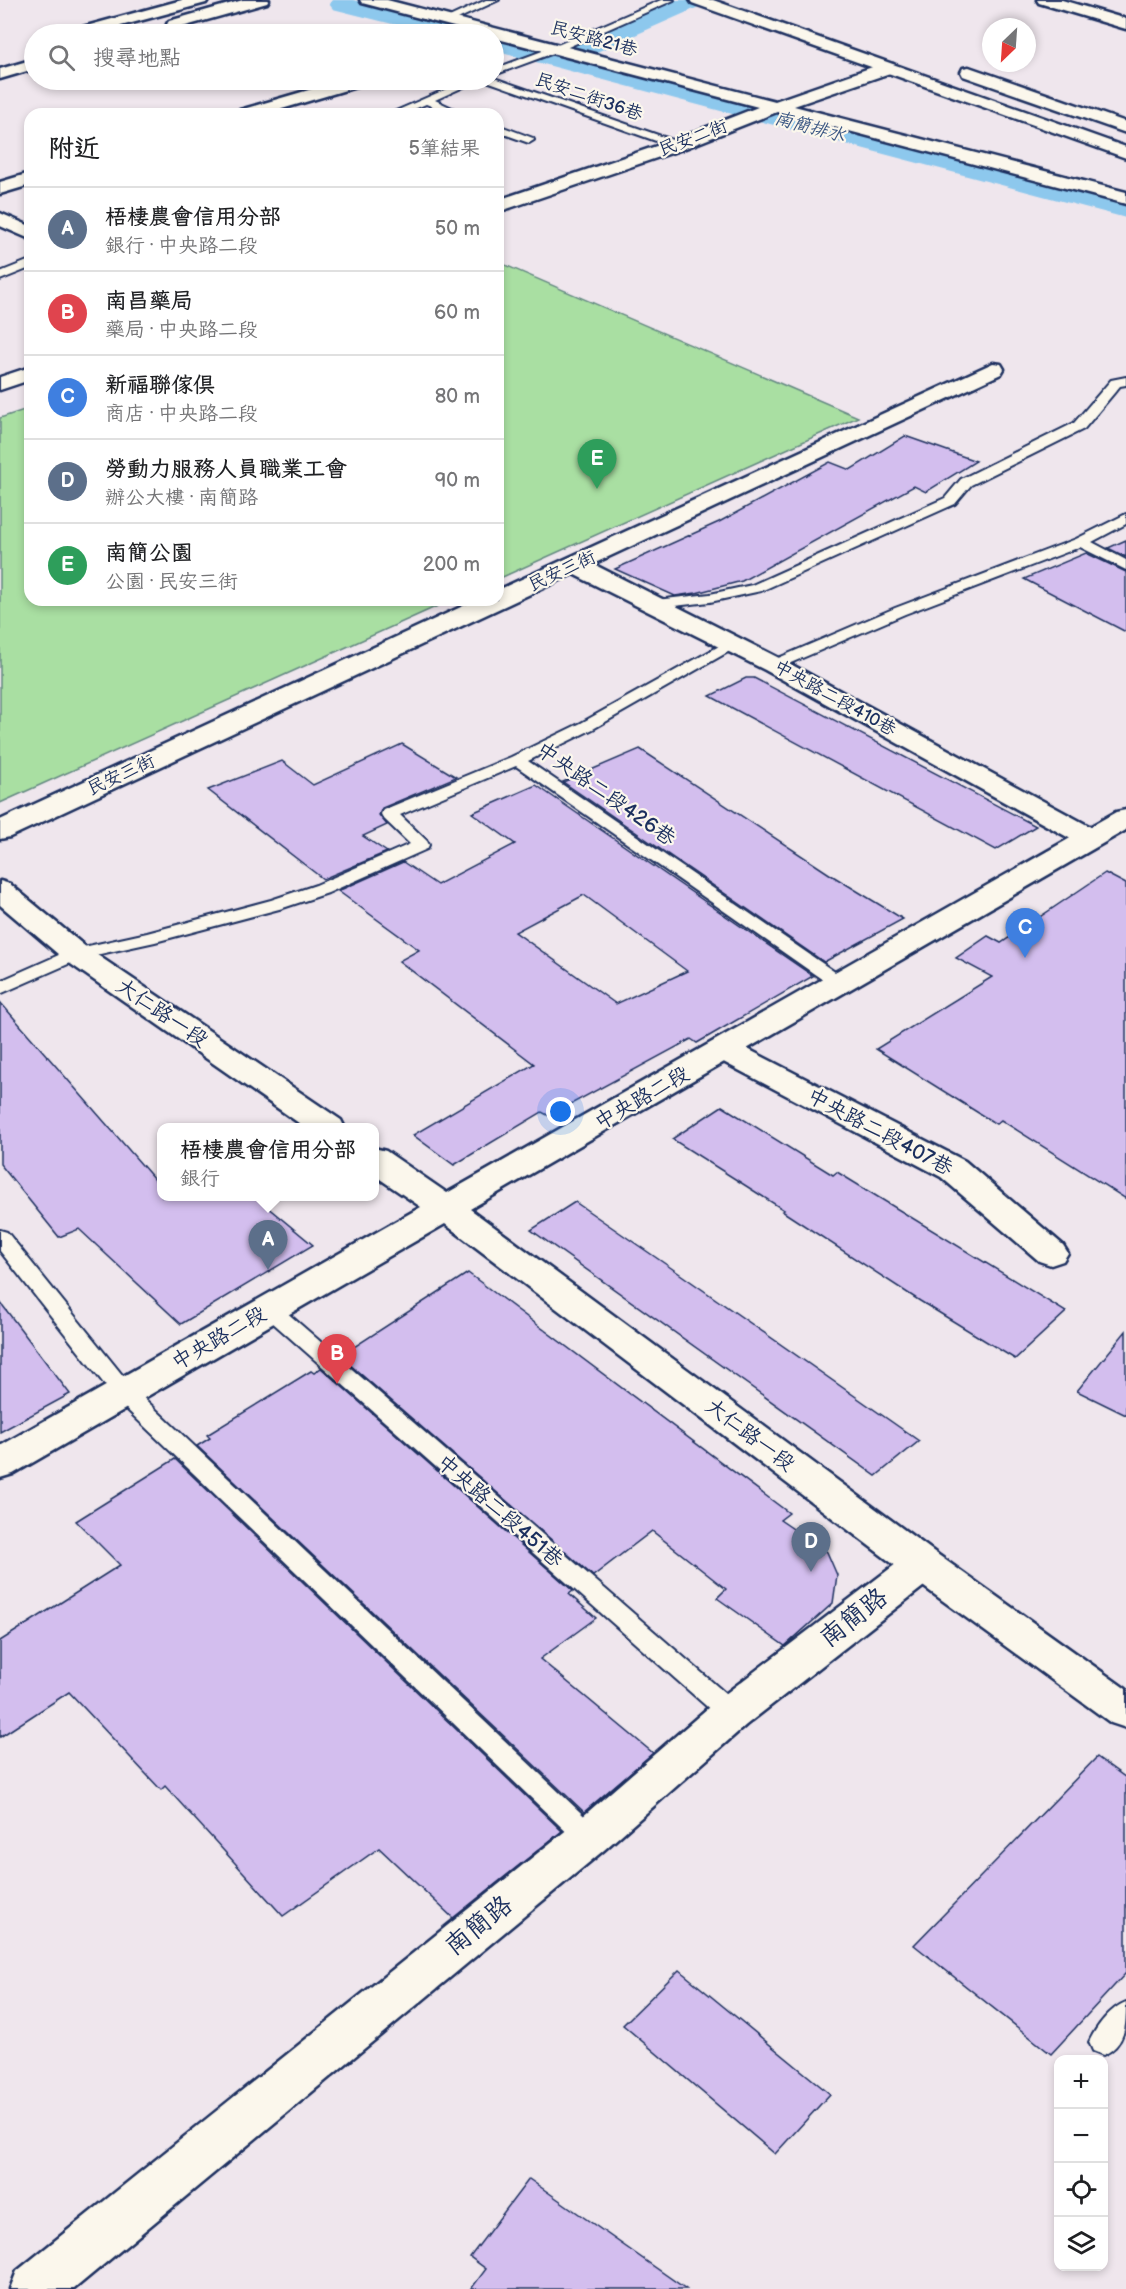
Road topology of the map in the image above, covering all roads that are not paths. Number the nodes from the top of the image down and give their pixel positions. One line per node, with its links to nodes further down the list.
1 (200, 0): 9 (street)
2 (261, 0): 10 (street)
3 (368, 0): 8 (street, 民安路21巷)
4 (494, 0): 8 (lane)
5 (669, 0): 14 (lane)
6 (698, 0): 18 (street)
7 (1045, 0): 12 (street)
8 (448, 20): 11 (street, 民安路21巷)
9 (111, 24)
10 (175, 24)
11 (463, 24)
12 (1126, 24)
13 (504, 35): 14 (street, 民安路21巷)
14 (556, 49): 17 (lane); 24 (street, 民安路21巷)
15 (24, 67): 19 (street)
16 (954, 67): 29 (street)
17 (504, 68)
18 (887, 68): 24 (street, 民安二街); 29 (street)
19 (0, 74)
20 (504, 85): 31 (lane, 民安二街36巷)
21 (326, 90): 25 (street)
22 (450, 90): 23 (lane)
23 (425, 100): 26 (lane); 27 (lane)
24 (774, 107): 31 (street, 民安二街); 34 (street, 民安路21巷)
25 (266, 108)
26 (407, 108)
27 (445, 108)
28 (504, 130): 30 (lane)
29 (1123, 137)
30 (529, 140)
31 (677, 145): 35 (street, 民安二街)
32 (24, 181): 33 (street)
33 (0, 189)
34 (1126, 198)
35 (504, 204)
36 (0, 219): 37 (street)
37 (24, 230)
38 (24, 266): 39 (lane)
39 (0, 276)
40 (993, 369): 46 (street, 民安三街)
41 (24, 375): 43 (street)
42 (1126, 381): 49 (lane)
43 (0, 384)
44 (1126, 518): 45 (lane)
45 (1081, 542): 47 (lane); 52 (lane)
46 (575, 565): 48 (street, 民安三街); 49 (street, 中央路二段410巷)
47 (1126, 566)
48 (504, 598)
49 (656, 604): 51 (street, 中央路二段410巷)
50 (486, 606): 55 (street, 民安三街)
51 (730, 645): 52 (street, 中央路二段410巷); 53 (lane, 中央路二段426巷)
52 (774, 664): 56 (street, 中央路二段410巷)
53 (517, 760): 58 (lane); 59 (lane, 中央路二段426巷)
54 (1126, 818): 56 (street, 中央路二段)
55 (0, 831)
56 (1090, 838): 59 (street, 中央路二段)
57 (0, 890): 58 (street, 大仁路一段)
58 (76, 954): 60 (lane); 62 (street, 大仁路一段)
59 (839, 983): 61 (street, 中央路二段)
60 (0, 988)
61 (725, 1050): 64 (street, 中央路二段); 66 (street, 中央路二段407巷)
62 (322, 1123)
63 (379, 1162): 64 (street, 大仁路一段)
64 (447, 1209): 67 (street, 中央路二段); 70 (street, 大仁路一段)
65 (0, 1237): 68 (lane)
66 (1052, 1253)
67 (270, 1309): 68 (street, 中央路二段); 72 (lane, 中央路二段451巷)
68 (124, 1393): 69 (street, 中央路二段); 73 (lane)
69 (0, 1464)
70 (923, 1565): 71 (street, 大仁路一段); 72 (street, 南簡路)
71 (1126, 1711)
72 (731, 1713): 73 (street, 南簡路)
73 (589, 1837): 76 (street, 南簡路)
74 (1126, 2014): 75 (lane)
75 (1103, 2042)
76 (35, 2289)

